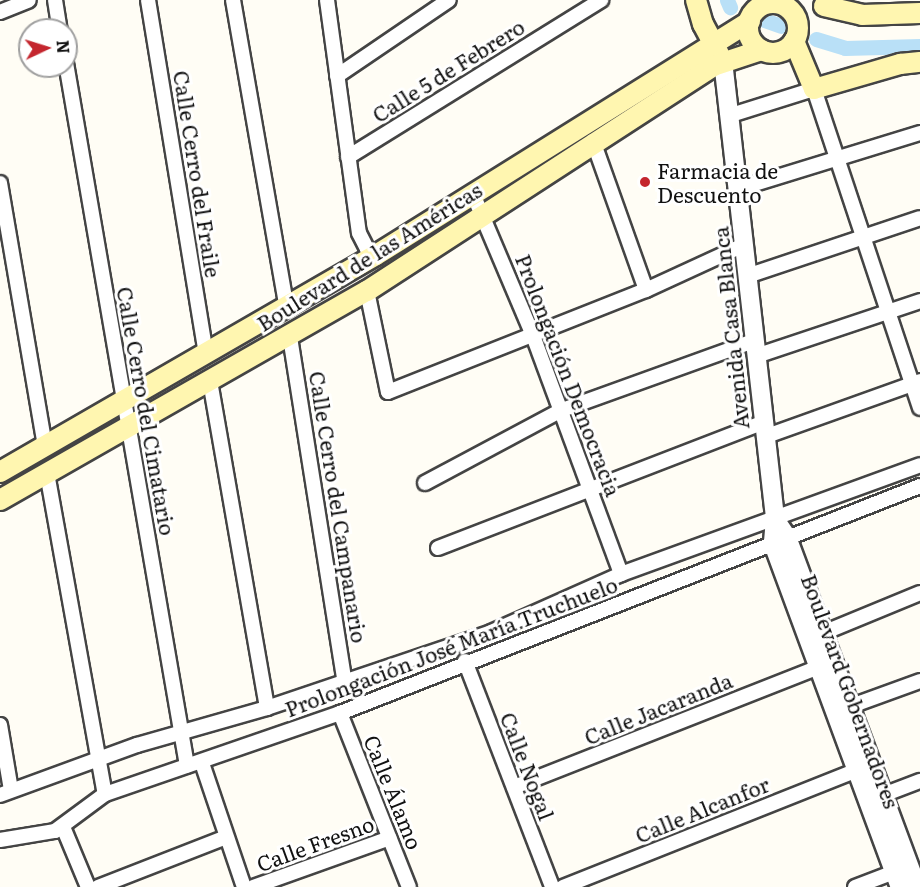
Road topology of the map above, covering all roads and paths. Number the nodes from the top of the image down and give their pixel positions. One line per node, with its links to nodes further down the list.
1 (29, 0): 11 (street)
2 (55, 0): 13 (street)
3 (148, 0): 45 (street, Calle Cerro del Fraile)
4 (233, 0): 40 (street)
5 (327, 0): 20 (street)
6 (449, 0): 20 (street)
7 (601, 0): 26 (street, Calle 5 de Febrero)
8 (696, 0): 16 (main road)
9 (770, 2): 14 (main road); 15 (main road)
10 (829, 3): 12 (main road); 15 (main road)
11 (0, 12)
12 (920, 13)
13 (58, 18)
14 (750, 21): 16 (main road, Boulevard de las Américas); 17 (main road)
15 (796, 32): 17 (main road); 22 (main road)
16 (712, 43): 18 (main road); 30 (main road, Boulevard de las Américas)
17 (761, 50): 18 (main road, Boulevard de las Américas)
18 (723, 61): 23 (street, Avenida Casa Blanca); 25 (main road, Boulevard de las Américas)
19 (920, 62): 22 (main road)
20 (337, 76): 26 (street)
21 (69, 78): 48 (street, Calle Cerro del Cimatario)
22 (814, 89): 23 (street); 27 (street)
23 (731, 115): 29 (street, Avenida Casa Blanca)
24 (920, 133): 27 (street)
25 (593, 141): 31 (main road, Boulevard de las Américas); 37 (street)
26 (348, 157): 35 (street)
27 (839, 159): 29 (street); 33 (street)
28 (0, 183): 53 (street)
29 (738, 189): 34 (street, Avenida Casa Blanca)
30 (473, 194): 31 (street, Prolongación Democracia); 35 (main road, Boulevard de las Américas)
31 (484, 213): 38 (main road, Boulevard de las Américas); 42 (street, Prolongación Democracia)
32 (920, 218): 33 (street)
33 (865, 237): 36 (street); 41 (street)
34 (744, 245): 36 (street, Avenida Casa Blanca); 37 (street)
35 (376, 255): 40 (main road, Boulevard de las Américas)
36 (747, 276): 44 (street, Avenida Casa Blanca)
37 (646, 290): 42 (street)
38 (366, 291): 42 (street); 43 (main road, Boulevard de las Américas)
39 (920, 301): 41 (street)
40 (287, 308): 45 (main road, Boulevard de las Américas)
41 (889, 313): 44 (street); 47 (street)
42 (532, 333): 50 (street, Prolongación Democracia)
43 (290, 337): 46 (main road, Boulevard de las Américas); 70 (street, Calle Cerro del Campanario)
44 (755, 349): 50 (street); 52 (street, Avenida Casa Blanca)
45 (206, 355): 48 (main road, Boulevard de las Américas)
46 (210, 381): 51 (main road, Boulevard de las Américas); 71 (street)
47 (916, 382): 49 (street); 52 (street)
48 (125, 401): 51 (street, Calle Cerro del Cimatario); 53 (main road, Boulevard de las Américas)
49 (920, 408)
50 (562, 410): 57 (street); 59 (street, Prolongación Democracia)
51 (129, 427): 56 (main road, Boulevard de las Américas); 75 (street, Calle Cerro del Cimatario)
52 (763, 430): 59 (street); 61 (street, Avenida Casa Blanca)
53 (45, 445): 55 (main road, Boulevard de las Américas)
54 (920, 465): 61 (street)
55 (0, 472)
56 (47, 473): 60 (main road, Boulevard de las Américas); 76 (street)
57 (425, 483)
58 (920, 486): 62 (street, Prolongación José María Truchuelo)
59 (592, 489): 63 (street); 64 (street, Prolongación Democracia)
60 (0, 500)
61 (775, 519): 62 (street, Avenida Casa Blanca); 64 (street, Prolongación José María Truchuelo)
62 (780, 541): 66 (street, Boulevard Gobernadores); 67 (street, Prolongación José María Truchuelo); 68 (street, Boulevard Gobernadores)
63 (438, 548)
64 (621, 574): 70 (street, Prolongación José María Truchuelo)
65 (920, 593): 66 (street)
66 (822, 633): 72 (street, Boulevard Gobernadores)
67 (465, 661): 73 (street, Prolongación José María Truchuelo); 81 (street, Calle Nogal)
68 (818, 667): 72 (street, Boulevard Gobernadores); 81 (street, Calle Jacaranda)
69 (920, 681): 72 (street)
70 (345, 683): 71 (street, Prolongación José María Truchuelo)
71 (267, 708): 75 (street, Prolongación José María Truchuelo)
72 (842, 709): 79 (street, Boulevard Gobernadores); 84 (street, Boulevard Gobernadores)
73 (340, 713): 77 (street, Prolongación José María Truchuelo); 87 (street, Calle Álamo)
74 (0, 725): 82 (street)
75 (181, 734): 76 (street, Prolongación José María Truchuelo); 78 (street, Calle Cerro del Cimatario)
76 (96, 759): 82 (street, Prolongación José María Truchuelo); 83 (street)
77 (202, 763): 78 (street, Prolongación José María Truchuelo); 86 (street)
78 (187, 766): 83 (street, Prolongación José María Truchuelo)
79 (857, 770): 89 (street, Boulevard Gobernadores); 97 (street, Calle Alcanfor)
80 (920, 781): 84 (street)
81 (514, 787): 96 (street, Calle Nogal)
82 (6, 793)
83 (105, 794): 85 (street, Prolongación José María Truchuelo)
84 (883, 795): 90 (street, Boulevard Gobernadores)
85 (63, 827): 88 (street, Prolongación José María Truchuelo); 91 (street)
86 (226, 837): 92 (street); 93 (street)
87 (390, 838): 94 (street, Calle Fresno); 95 (street, Calle Álamo)
88 (0, 840)
89 (897, 880): 98 (street)
90 (918, 886)
91 (88, 887)
92 (98, 887)
93 (244, 887)
94 (254, 887)
95 (409, 887)
96 (552, 887)
97 (563, 887)
98 (855, 887)

